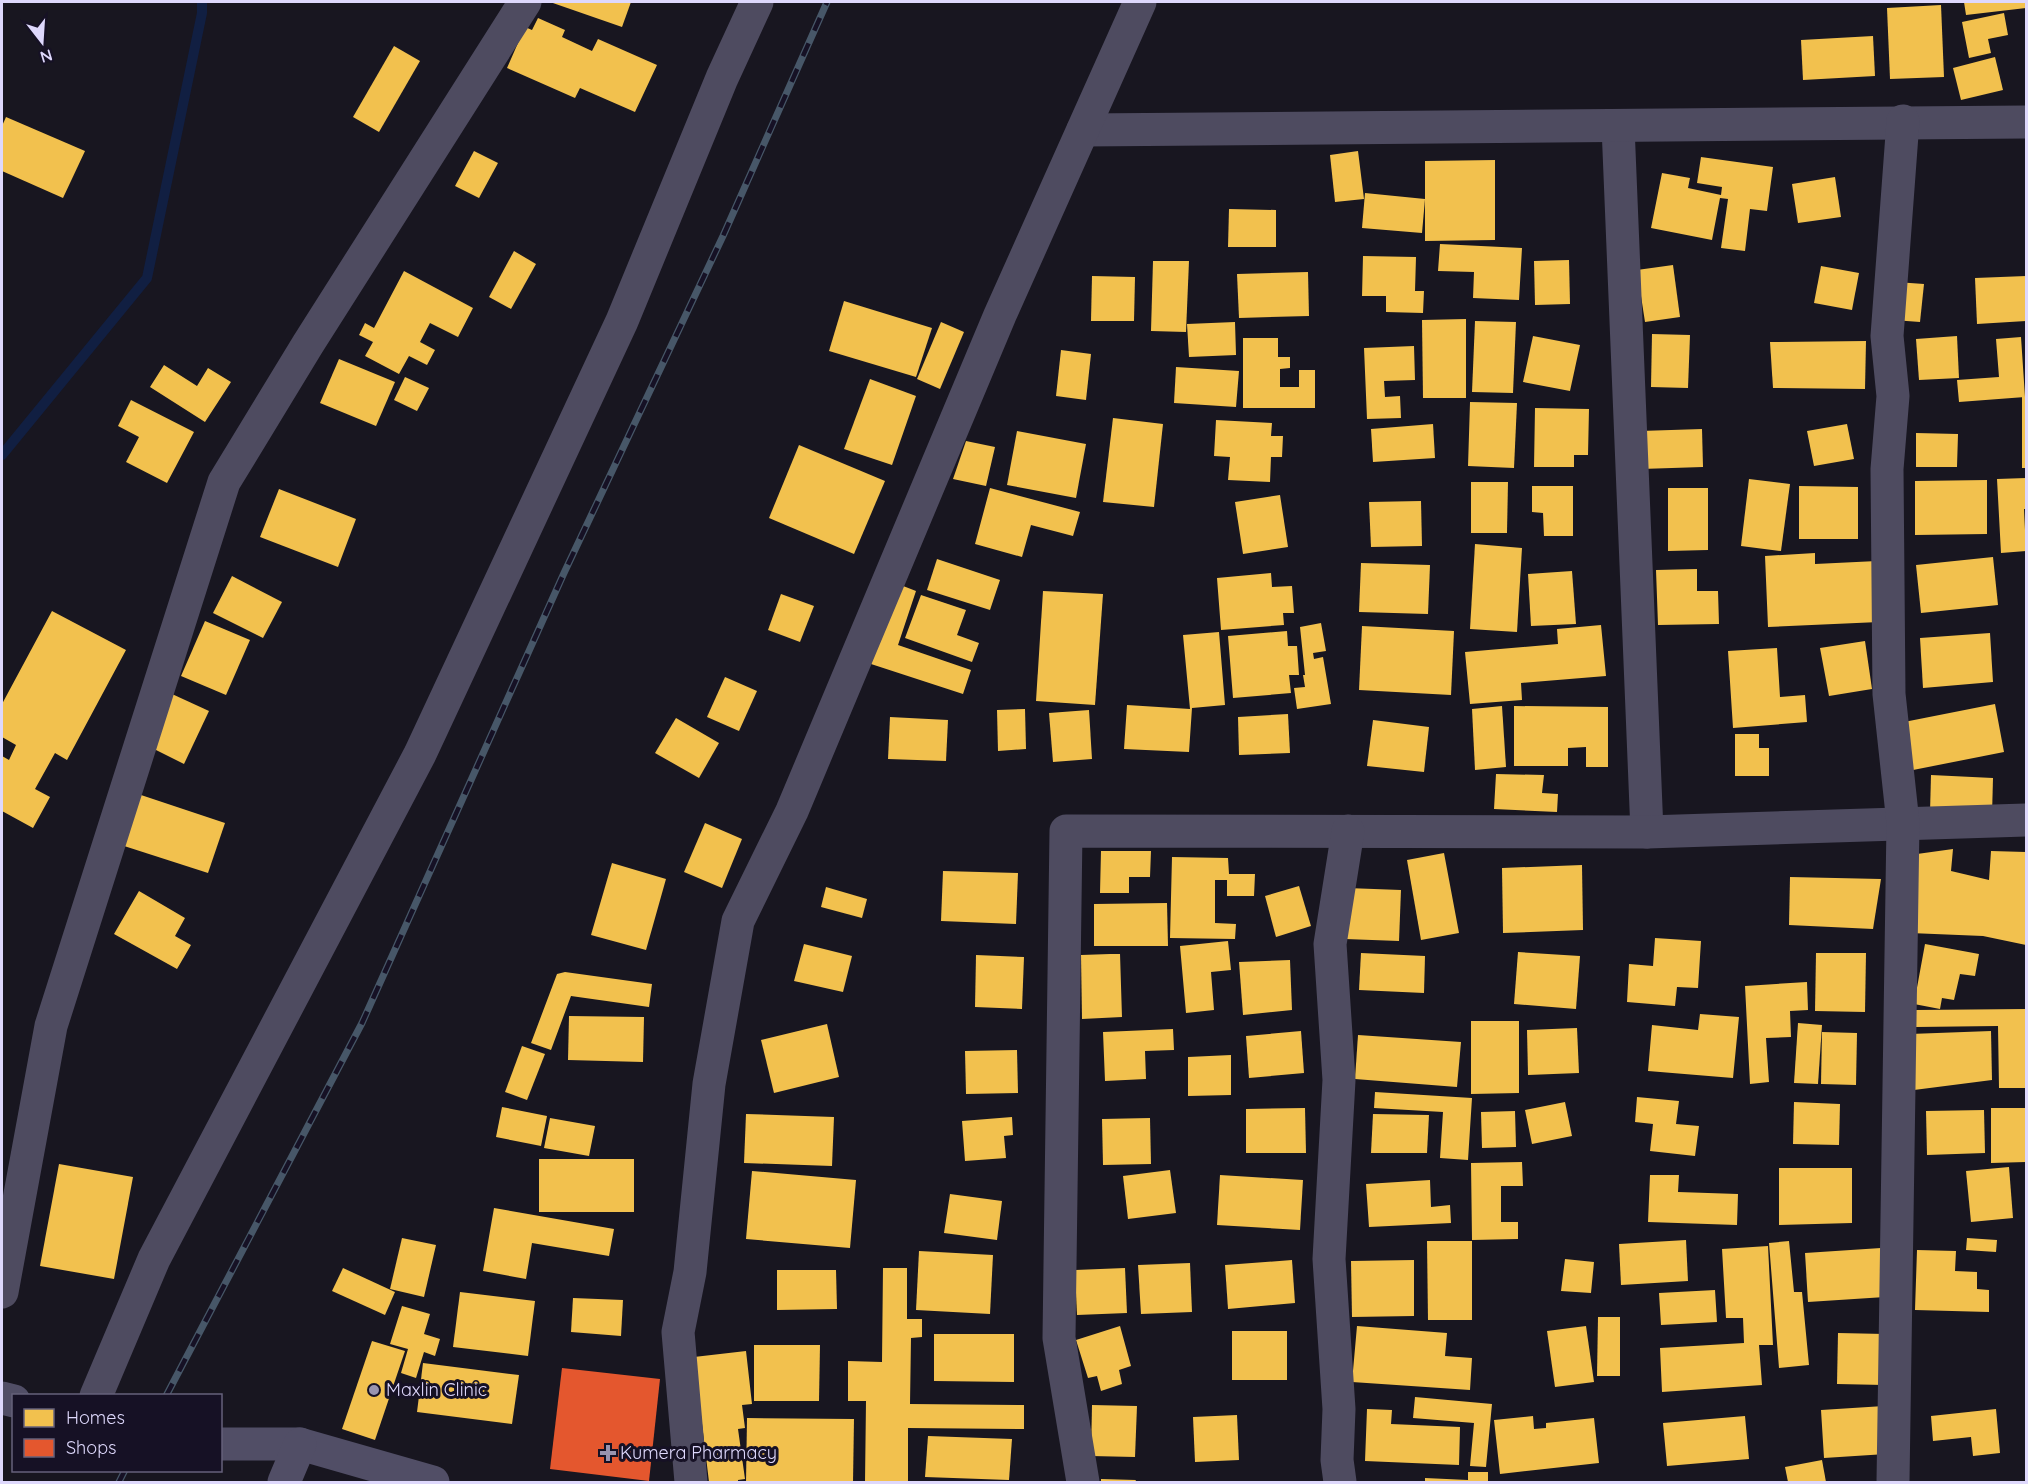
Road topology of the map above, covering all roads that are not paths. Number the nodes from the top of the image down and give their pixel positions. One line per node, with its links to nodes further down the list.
1 (525, 2): 12 (street)
2 (757, 2): 13 (street)
3 (1140, 2): 7 (street)
4 (1903, 121): 5 (street); 6 (street); 9 (street)
5 (2026, 122)
6 (1618, 126): 7 (street); 11 (street)
7 (1083, 130): 18 (street)
8 (2026, 820): 9 (street)
9 (1903, 823): 11 (street); 21 (street)
10 (1348, 831): 11 (street); 19 (street); 20 (street)
11 (1647, 832)
12 (2, 1292)
13 (96, 1394)
14 (222, 1444): 15 (main road)
15 (300, 1444): 16 (main road); 17 (main road)
16 (284, 1482)
17 (433, 1482)
18 (691, 1482)
19 (1083, 1482)
20 (1340, 1482)
21 (1893, 1482)

